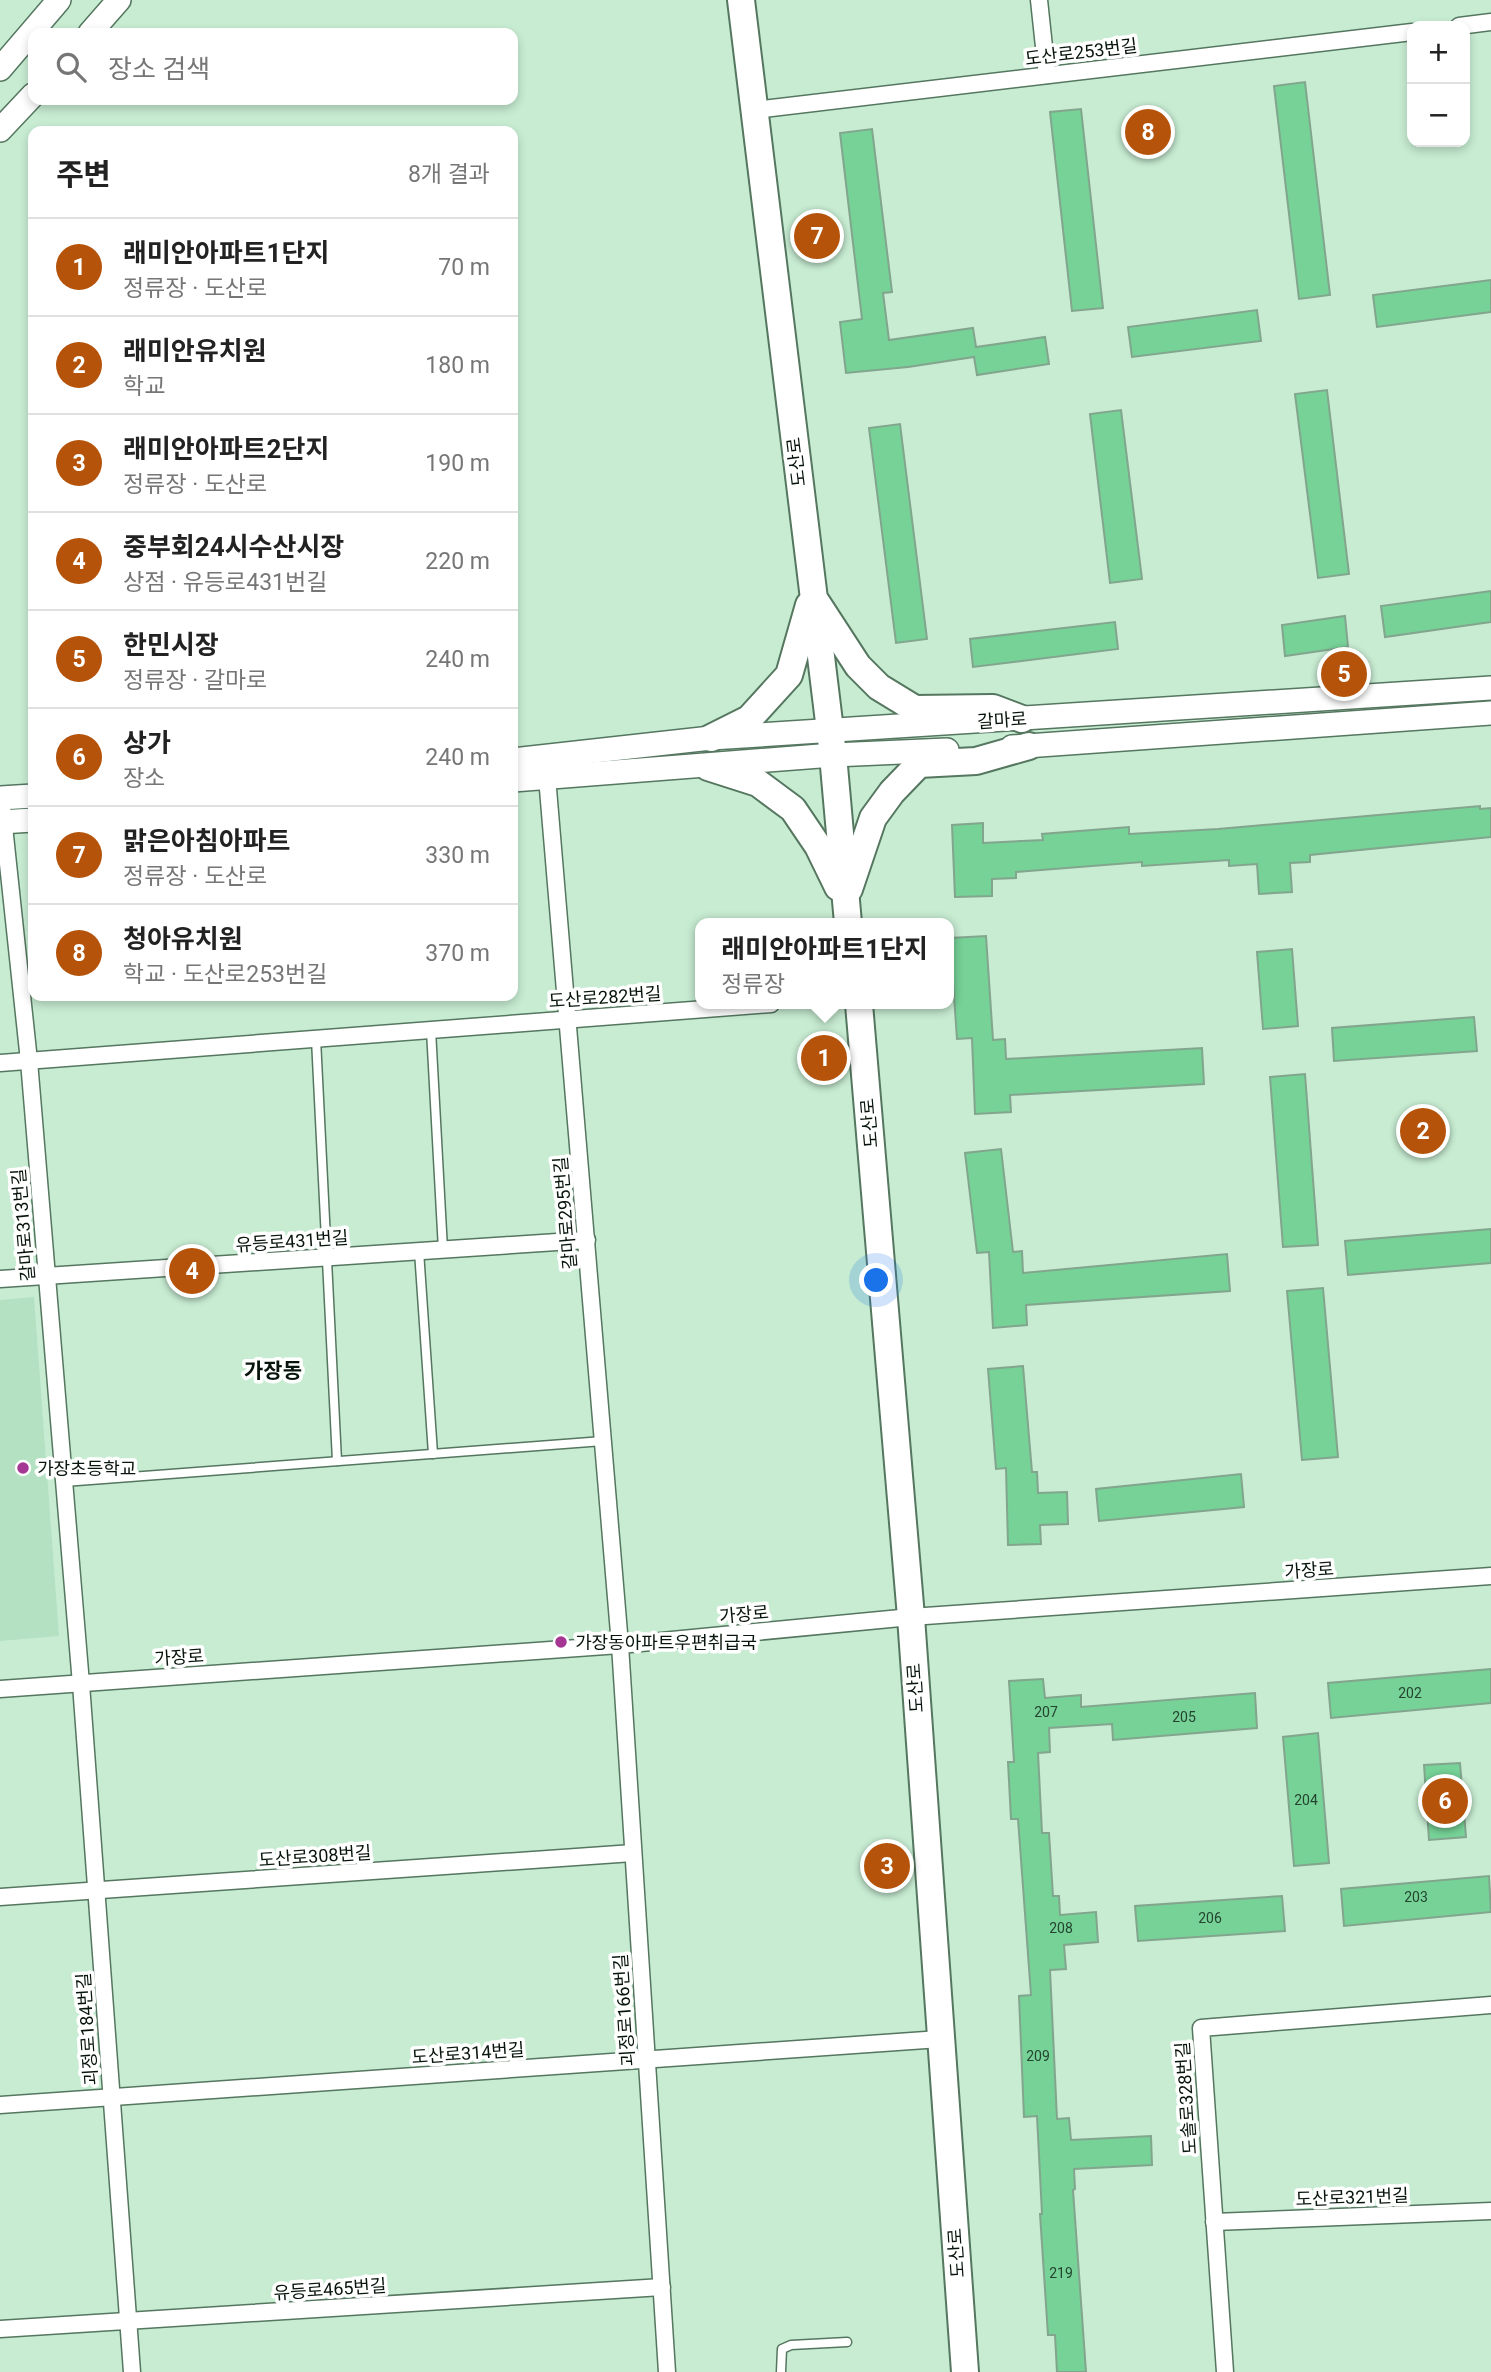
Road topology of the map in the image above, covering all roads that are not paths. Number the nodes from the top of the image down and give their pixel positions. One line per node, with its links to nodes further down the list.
1 (60, 0): 7 (main road)
2 (118, 0): 8 (main road)
3 (741, 0): 14 (main road, 도산로)
4 (1039, 0): 12 (street)
5 (1491, 22): 6 (street)
6 (1470, 25)
7 (36, 28)
8 (94, 28)
9 (1407, 33): 12 (street, 도산로253번길)
10 (28, 37): 11 (main road)
11 (0, 69)
12 (1047, 75): 14 (street, 도산로253번길)
13 (28, 100): 15 (main road)
14 (755, 110): 16 (main road, 도산로)
15 (0, 130)
16 (812, 596): 19 (main road); 20 (main road); 21 (main road, 도산로)
17 (1491, 688): 19 (main road, 갈마로)
18 (1491, 713): 22 (main road, 갈마로)
19 (1022, 719): 21 (main road, 갈마로)
20 (711, 738): 21 (main road, 갈마로); 23 (main road, 갈마로)
21 (831, 743): 22 (main road, 갈마로); 24 (main road, 갈마로); 31 (main road, 도산로)
22 (1029, 746): 31 (main road)
23 (518, 759)
24 (708, 767): 25 (main road, 갈마로); 31 (main road)
25 (547, 778): 26 (main road, 갈마로); 34 (street, 갈마로295번길)
26 (518, 780)
27 (28, 796): 28 (main road)
28 (1, 798): 30 (street, 갈마로313번길)
29 (28, 820): 30 (main road)
30 (2, 822): 37 (street, 갈마로313번길)
31 (847, 912)
32 (704, 1009): 34 (street, 도산로282번길)
33 (859, 1009): 50 (main road, 도산로)
34 (569, 1019): 35 (street, 도산로282번길); 39 (street, 갈마로295번길)
35 (431, 1030): 36 (street, 도산로282번길); 40 (lane)
36 (316, 1039): 37 (street, 도산로282번길); 42 (lane)
37 (29, 1061): 38 (street, 도산로282번길); 43 (street, 갈마로313번길)
38 (0, 1063)
39 (587, 1240): 40 (street, 유등로431번길); 45 (street, 갈마로295번길)
40 (443, 1250): 41 (street, 유등로431번길)
41 (419, 1251): 42 (street, 유등로431번길); 46 (lane)
42 (327, 1258): 43 (street, 유등로431번길); 47 (lane)
43 (46, 1276): 44 (street, 유등로431번길); 48 (street, 갈마로313번길)
44 (0, 1279)
45 (603, 1441): 46 (lane); 51 (street, 갈마로295번길)
46 (433, 1454): 47 (lane)
47 (337, 1461): 48 (lane)
48 (64, 1482): 52 (street, 갈마로313번길)
49 (1491, 1576): 50 (street, 가장로)
50 (911, 1617): 51 (street, 가장로); 58 (main road, 도산로)
51 (620, 1645): 52 (street, 가장로); 54 (street, 괴정로166번길)
52 (81, 1684): 53 (street, 가장로); 55 (street, 괴정로184번길)
53 (0, 1689)
54 (633, 1853): 55 (street, 도산로308번길); 59 (street, 괴정로166번길)
55 (96, 1890): 56 (street, 도산로308번길); 60 (street, 괴정로184번길)
56 (0, 1897)
57 (1491, 2005): 63 (street, 도솔로328번길)
58 (940, 2039): 59 (street, 도산로314번길); 71 (main road, 도산로)
59 (647, 2059): 60 (street, 도산로314번길); 64 (street, 괴정로166번길)
60 (111, 2097): 61 (street, 도산로314번길); 65 (street, 괴정로184번길)
61 (0, 2105)
62 (1491, 2211): 63 (street, 도산로321번길)
63 (1214, 2222): 72 (street, 도솔로328번길)
64 (662, 2287): 65 (street, 유등로465번길); 69 (street, 괴정로166번길)
65 (128, 2321): 66 (street, 유등로465번길); 68 (street, 괴정로184번길)
66 (0, 2329)
67 (847, 2342): 70 (lane)
68 (132, 2372)
69 (667, 2372)
70 (781, 2372)
71 (965, 2372)
72 (1225, 2372)

